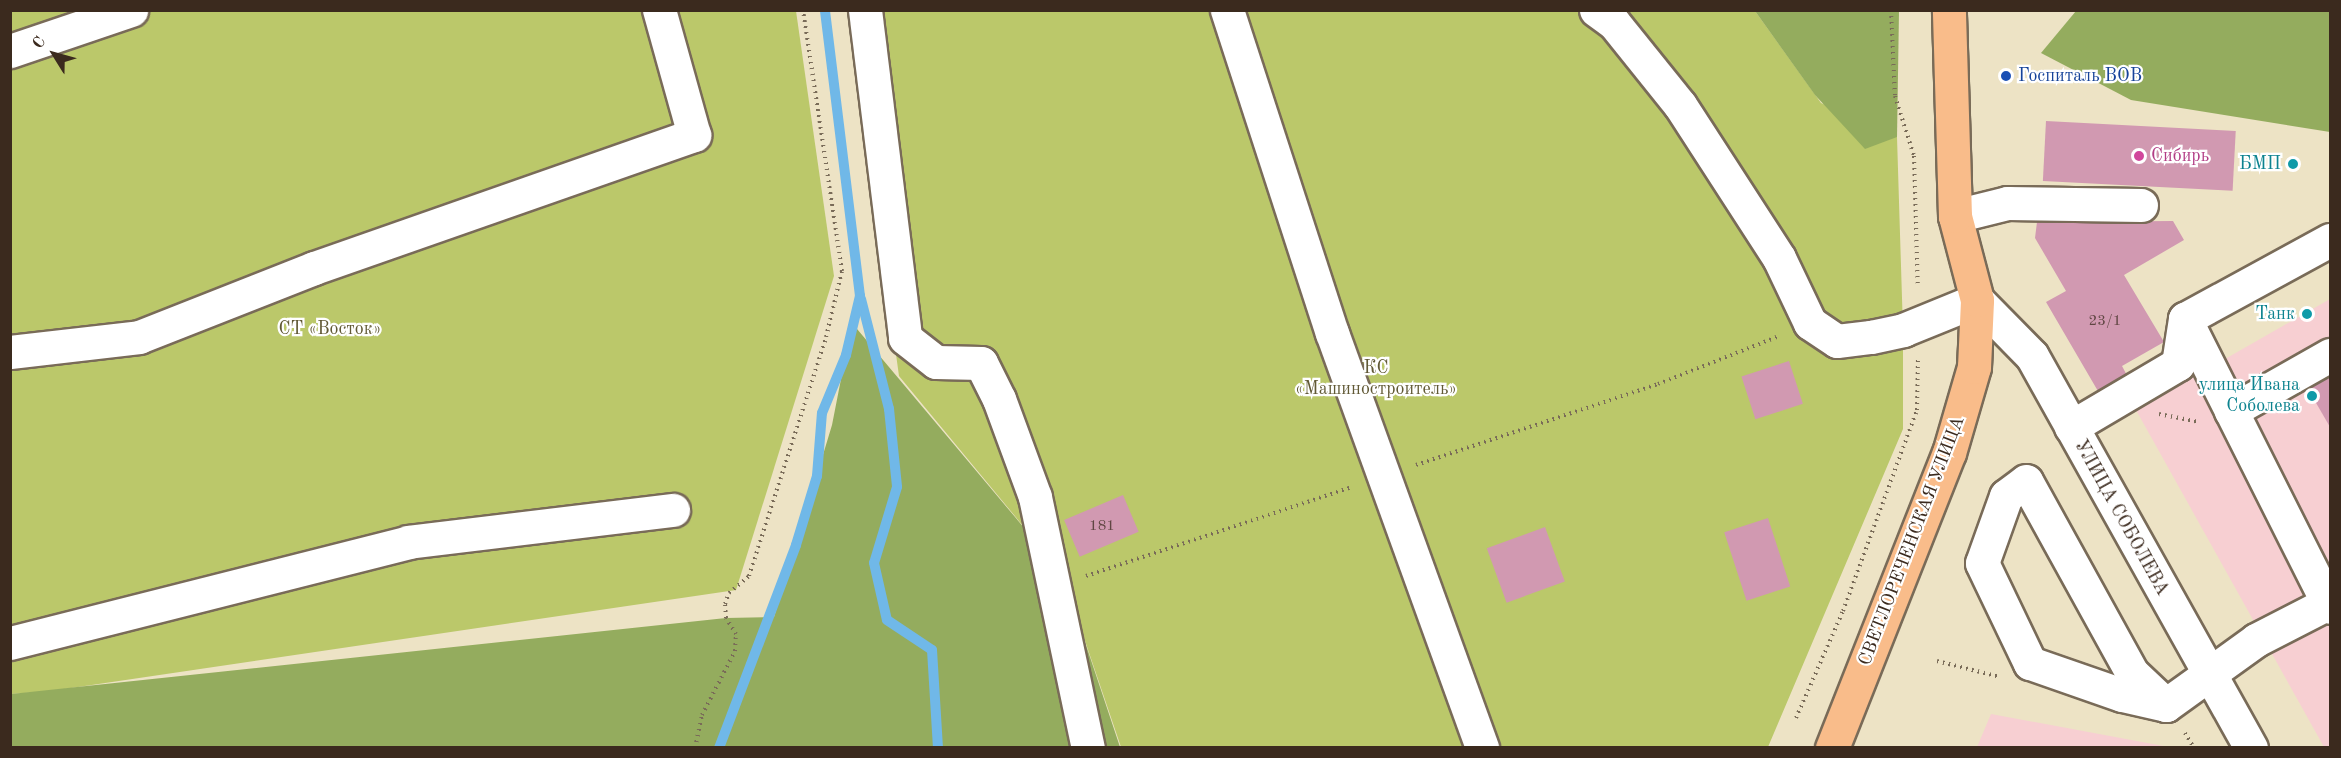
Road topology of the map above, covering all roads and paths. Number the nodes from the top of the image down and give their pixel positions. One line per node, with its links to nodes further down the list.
1 (131, 10): 9 (street)
2 (659, 10): 17 (street)
3 (803, 10): 30 (path)
4 (865, 10): 24 (street)
5 (1227, 10): 22 (street)
6 (1596, 10): 15 (street)
7 (1891, 10): 16 (path)
8 (1948, 10): 11 (main road, СВЕТЛОРЕЧЕНСКАЯ УЛИЦА)
9 (10, 51)
10 (2141, 205): 11 (street)
11 (1954, 216): 13 (main road, СВЕТЛОРЕЧЕНСКАЯ УЛИЦА)
12 (2331, 240): 14 (street)
13 (1977, 300): 16 (street); 21 (street, УЛИЦА СОБОЛЕВА); 33 (main road, СВЕТЛОРЕЧЕНСКАЯ УЛИЦА)
14 (2186, 320): 20 (street); 21 (street)
15 (1810, 323): 16 (street); 22 (path)
16 (1914, 326): 29 (path)
17 (10, 352)
18 (2331, 355): 20 (street)
19 (2155, 413): 20 (path)
20 (2236, 421): 25 (street)
21 (2071, 427): 27 (street, УЛИЦА СОБОЛЕВА)
22 (1385, 475): 24 (path); 32 (street)
23 (673, 510): 26 (street)
24 (1053, 587): 31 (street)
25 (2329, 605): 27 (street)
26 (10, 643)
27 (2209, 674): 28 (street); 34 (street, УЛИЦА СОБОЛЕВА)
28 (2166, 705): 28 (street)
29 (1797, 718)
30 (695, 747)
31 (1088, 747)
32 (1482, 747)
33 (1832, 747)
34 (2251, 747)

